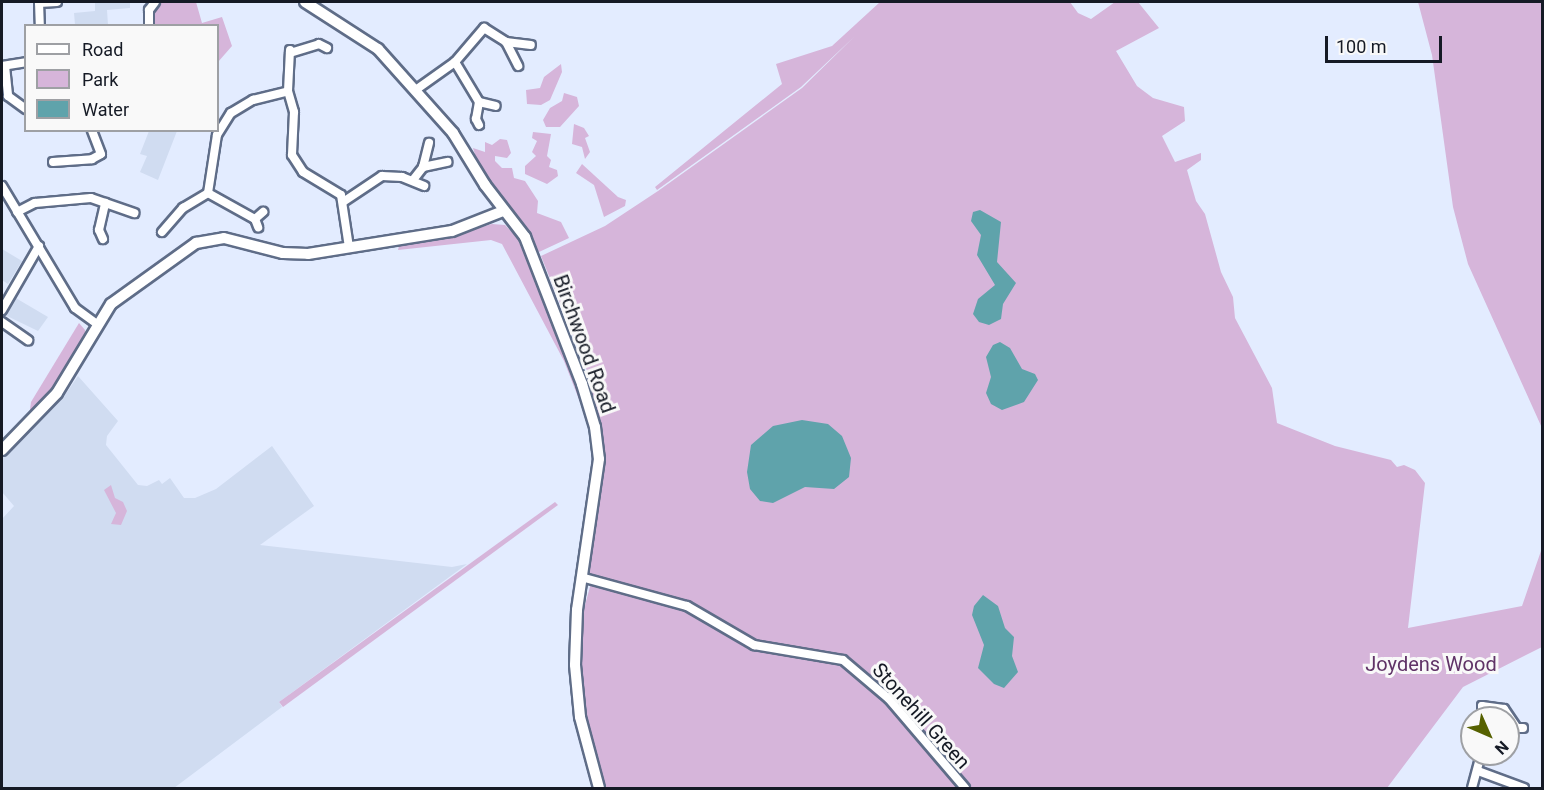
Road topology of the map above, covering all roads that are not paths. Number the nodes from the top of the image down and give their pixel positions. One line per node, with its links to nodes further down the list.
1 (39, 2): 2 (street); 5 (street)
2 (57, 2)
3 (155, 2): 6 (street)
4 (305, 2): 14 (street, Birchwood Road)
5 (40, 24)
6 (148, 24)
7 (506, 42): 8 (street); 11 (street); 13 (street)
8 (531, 45)
9 (327, 48): 15 (street)
10 (24, 62): 12 (street)
11 (455, 62): 14 (street); 16 (street)
12 (3, 66): 18 (street)
13 (518, 66)
14 (417, 89): 31 (street, Birchwood Road)
15 (288, 91): 28 (street); 29 (street)
16 (479, 102): 17 (street); 19 (street)
17 (496, 106)
18 (24, 108)
19 (479, 125)
20 (93, 132): 22 (street)
21 (429, 143): 24 (street)
22 (53, 162)
23 (447, 162): 24 (street)
24 (423, 167): 25 (street)
25 (413, 180): 27 (street); 29 (street)
26 (2, 186): 32 (street)
27 (424, 186)
28 (208, 193): 33 (street); 35 (street)
29 (343, 202): 38 (street)
30 (105, 203): 32 (street); 34 (street); 36 (street)
31 (503, 211): 38 (street); 44 (street, Birchwood Road)
32 (17, 212): 37 (street)
33 (263, 212)
34 (134, 213)
35 (162, 232)
36 (103, 238)
37 (39, 246): 39 (street); 41 (street)
38 (349, 247): 41 (street)
39 (2, 309)
40 (2, 322): 42 (street)
41 (97, 324): 43 (street)
42 (28, 340)
43 (2, 450)
44 (581, 577): 49 (street, Birchwood Road); 50 (street, Stonehill Green)
45 (1520, 728): 46 (street)
46 (1523, 729)
47 (1479, 766): 48 (street)
48 (1478, 771): 51 (street); 52 (street)
49 (599, 789)
50 (965, 789)
51 (1472, 789)
52 (1524, 789)

